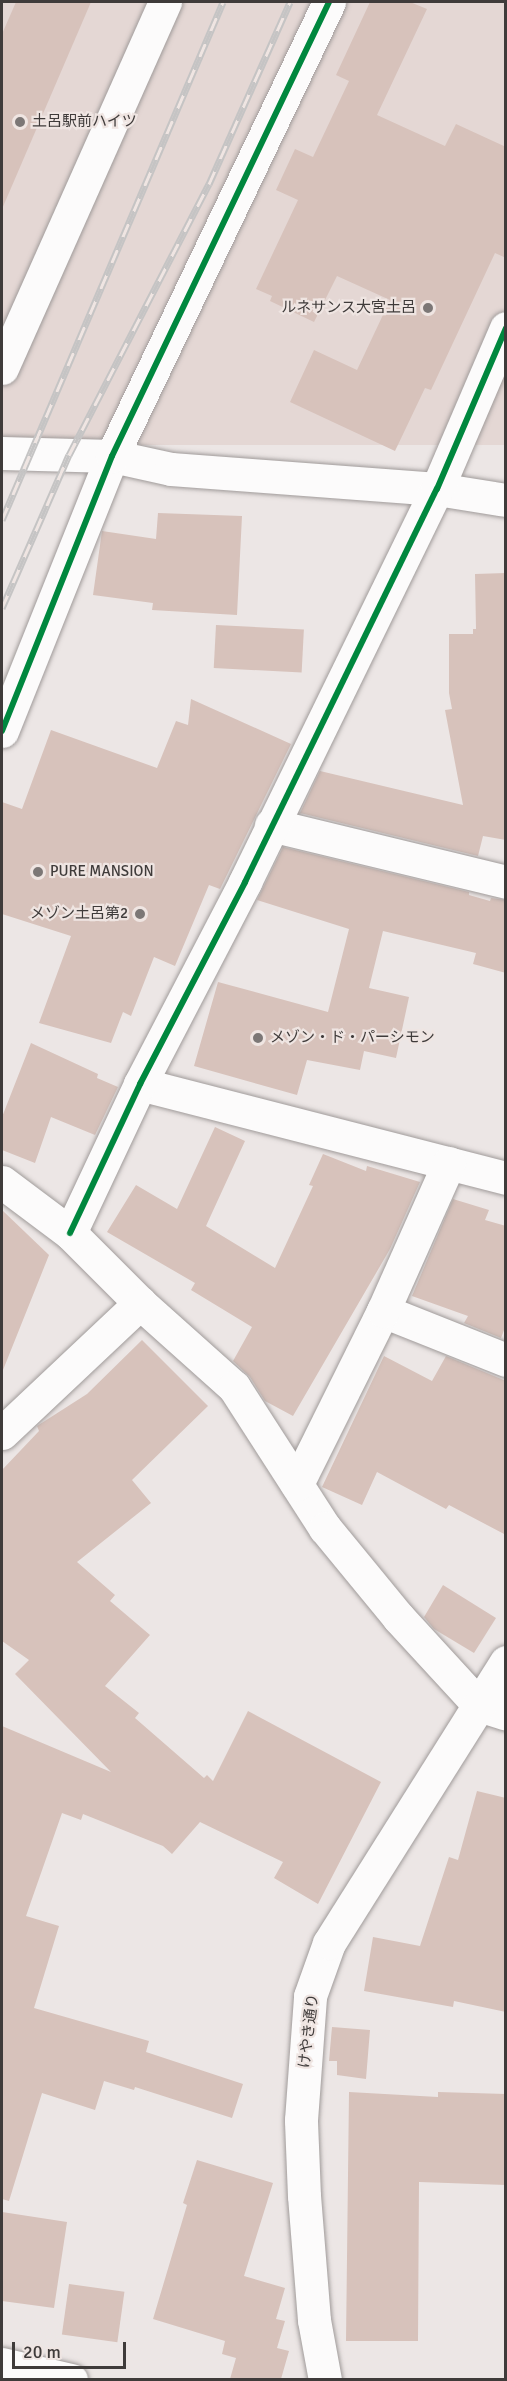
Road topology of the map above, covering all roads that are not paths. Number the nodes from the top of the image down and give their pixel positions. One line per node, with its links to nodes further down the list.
1 (165, 2): 4 (street)
2 (329, 2): 6 (street)
3 (506, 328): 7 (street)
4 (2, 368)
5 (2, 453): 6 (street)
6 (112, 456): 7 (street); 9 (street)
7 (437, 489): 8 (street); 10 (street)
8 (506, 500)
9 (2, 731)
10 (271, 825): 11 (street); 12 (street)
11 (506, 882)
12 (140, 1084): 13 (street); 16 (street)
13 (449, 1162): 14 (street); 18 (street)
14 (506, 1178)
15 (2, 1182): 16 (street)
16 (70, 1233): 17 (street)
17 (140, 1303): 20 (street); 21 (street)
18 (383, 1311): 19 (street); 21 (street)
19 (506, 1360)
20 (2, 1433)
21 (297, 1484): 23 (street)
22 (506, 1662): 23 (street, けやき通り)
23 (492, 1710): 26 (street, けやき通り)
24 (2, 2364): 25 (street)
25 (71, 2379)
26 (325, 2379)

